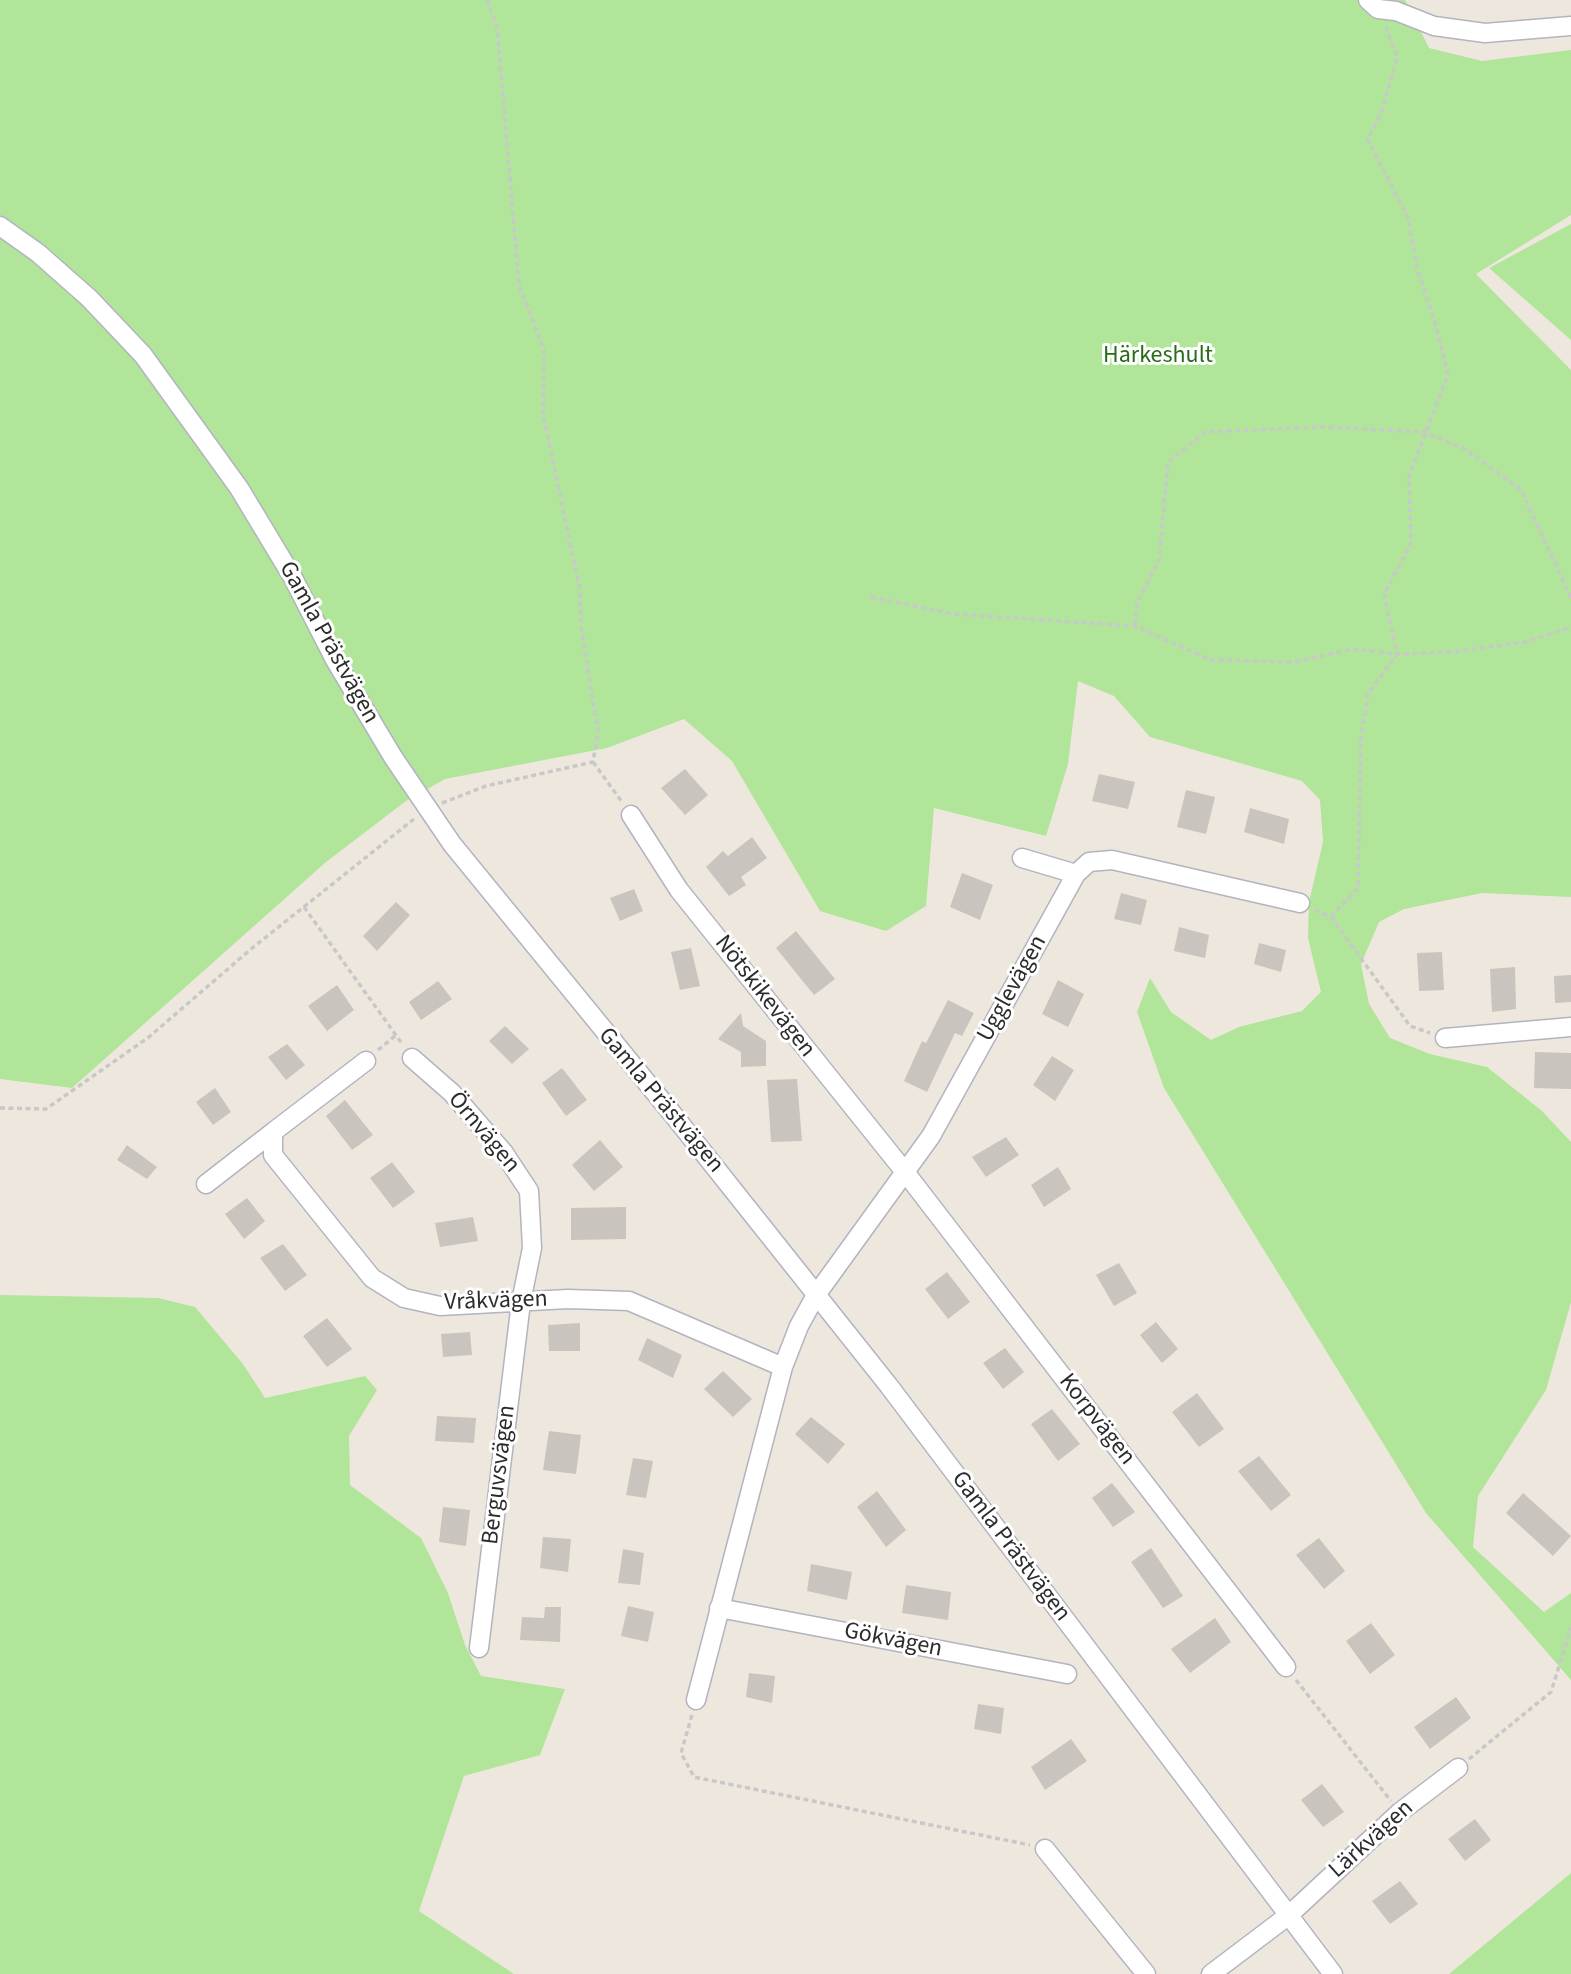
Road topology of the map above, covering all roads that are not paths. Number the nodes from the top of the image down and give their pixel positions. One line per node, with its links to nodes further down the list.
1 (1373, 5): 2 (street)
2 (1571, 26)
3 (0, 226): 15 (street, Gamla Prästvägen)
4 (631, 815): 13 (street, Nötskikevägen)
5 (1022, 858): 6 (street)
6 (1076, 874): 7 (street); 13 (street, Ugglevägen)
7 (1300, 903)
8 (1571, 1027): 9 (street)
9 (1445, 1038)
10 (412, 1058): 16 (street, Örnvägen)
11 (366, 1061): 12 (street)
12 (274, 1132): 14 (street); 16 (street, Vråkvägen)
13 (905, 1172): 15 (street, Ugglevägen); 20 (street, Korpvägen)
14 (206, 1184)
15 (816, 1295): 17 (street); 25 (street, Gamla Prästvägen)
16 (521, 1302): 17 (street, Vråkvägen); 19 (street, Berguvsvägen)
17 (783, 1367): 18 (street)
18 (719, 1608): 21 (street, Gökvägen); 22 (street)
19 (479, 1648)
20 (1286, 1667)
21 (1067, 1674)
22 (696, 1700)
23 (1458, 1768): 25 (street, Lärkvägen)
24 (1045, 1849): 26 (street)
25 (1289, 1915): 27 (street, Lärkvägen); 28 (street, Gamla Prästvägen)
26 (1146, 1974)
27 (1211, 1974)
28 (1334, 1974)

